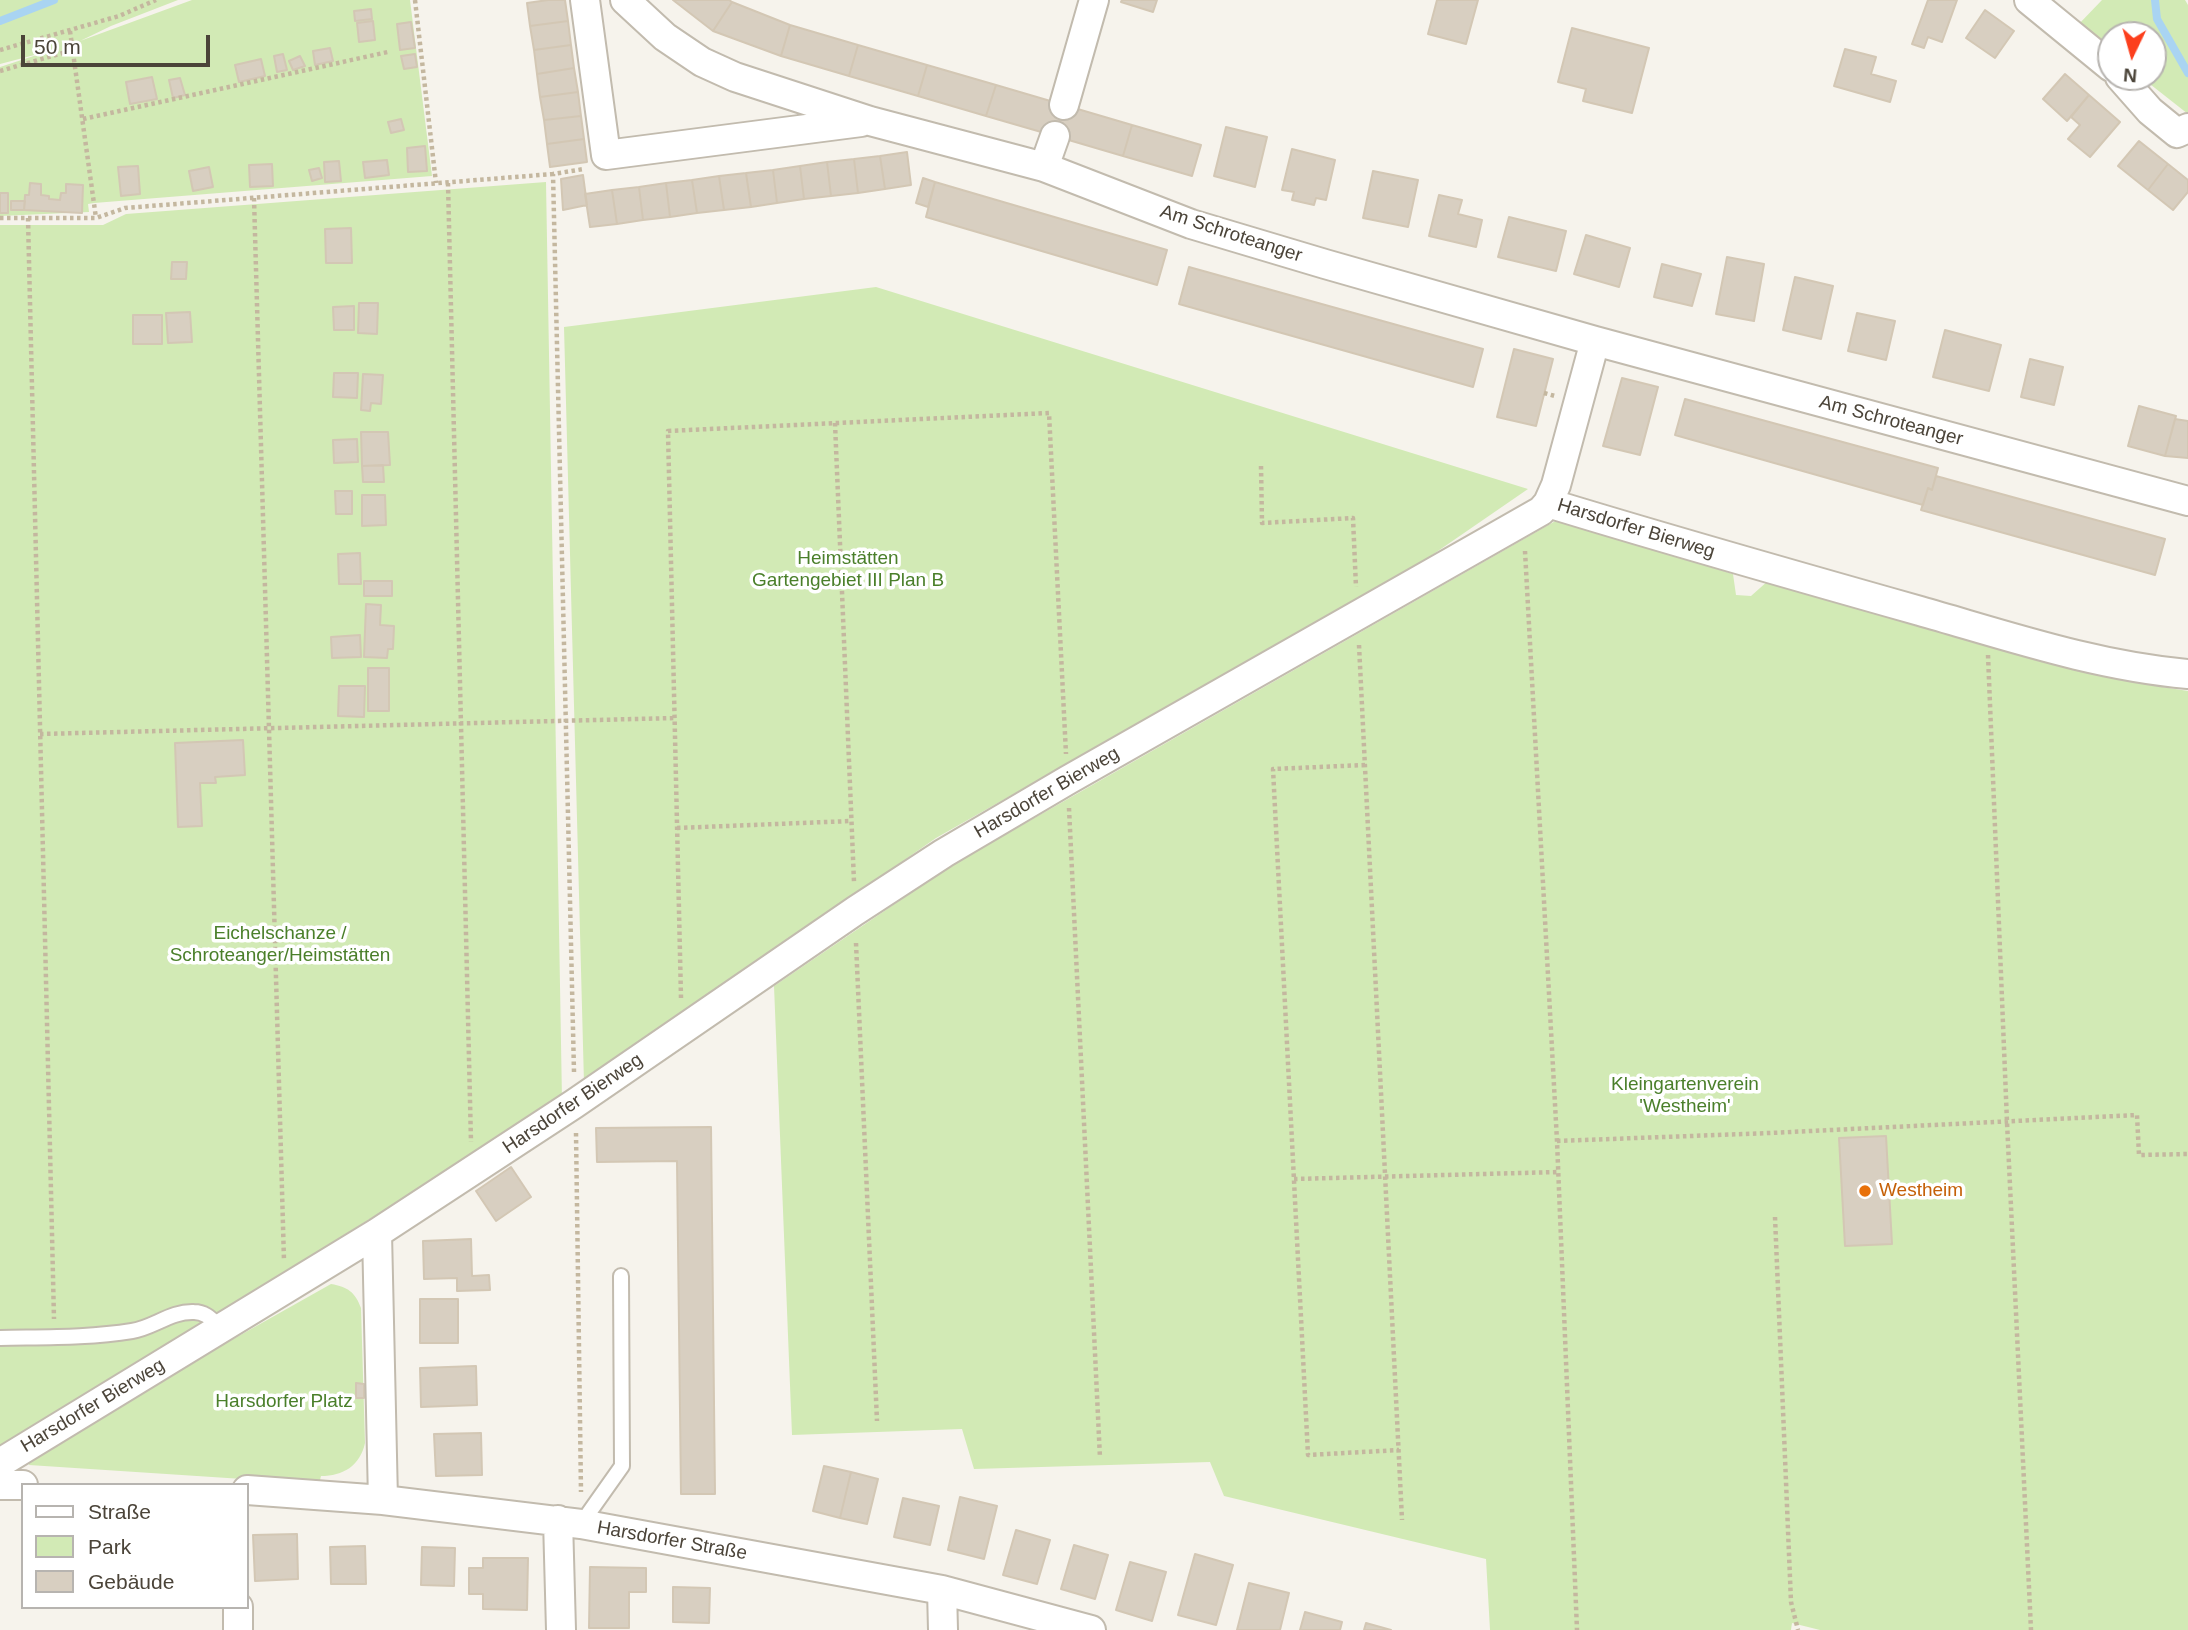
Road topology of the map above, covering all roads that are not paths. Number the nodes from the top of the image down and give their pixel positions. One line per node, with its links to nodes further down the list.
1 (585, 0): 8 (street, Am Schroteanger)
2 (625, 0): 8 (street, Am Schroteanger)
3 (1094, 0): 7 (street)
4 (2029, 0): 5 (street)
5 (2097, 56)
6 (2132, 91): 9 (street)
7 (1064, 105)
8 (870, 121): 11 (street, Am Schroteanger)
9 (2188, 128)
10 (1055, 136): 11 (street)
11 (1044, 167): 12 (street, Am Schroteanger)
12 (1595, 341): 13 (street, Am Schroteanger); 14 (street)
13 (2188, 501)
14 (1548, 503): 15 (street, Harsdorfer Bierweg); 16 (street, Harsdorfer Bierweg)
15 (2188, 674)
16 (377, 1233): 18 (street, Harsdorfer Bierweg); 24 (street)
17 (621, 1276): 25 (lane)
18 (221, 1328): 19 (lane); 20 (street, Harsdorfer Bierweg)
19 (0, 1338)
20 (0, 1463)
21 (0, 1485): 22 (street)
22 (21, 1485)
23 (248, 1490): 24 (street, Harsdorfer Straße)
24 (383, 1500): 25 (street, Harsdorfer Straße)
25 (574, 1514): 26 (street, Harsdorfer Straße); 29 (street)
26 (942, 1590): 30 (street); 31 (street, Harsdorfer Straße)
27 (238, 1609): 28 (street)
28 (238, 1630)
29 (561, 1630)
30 (943, 1630)
31 (1091, 1630)

